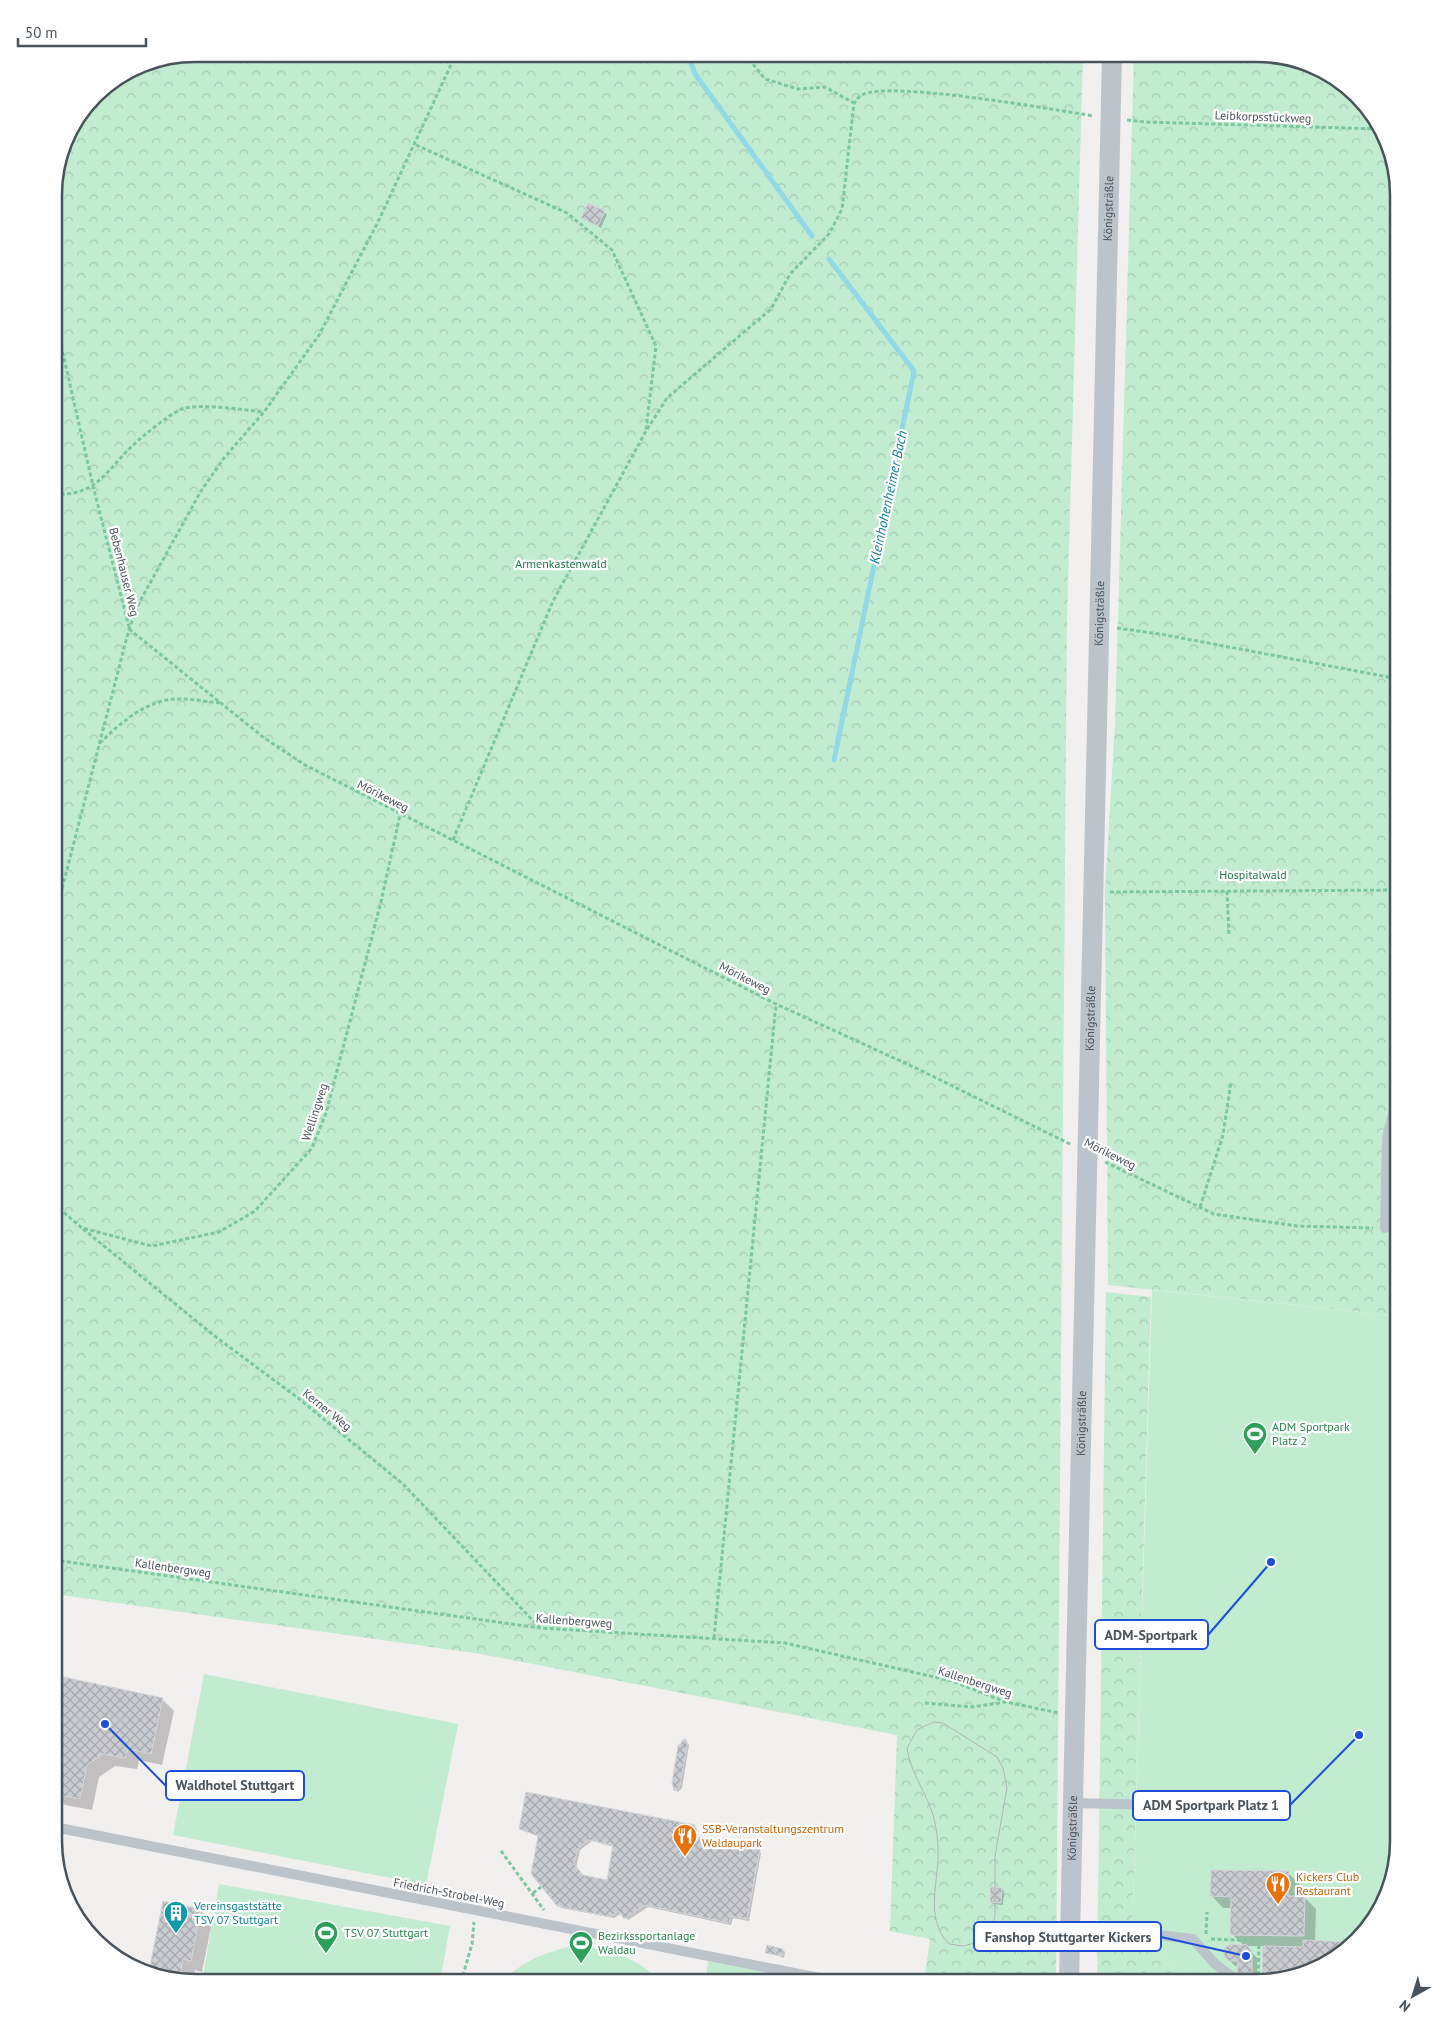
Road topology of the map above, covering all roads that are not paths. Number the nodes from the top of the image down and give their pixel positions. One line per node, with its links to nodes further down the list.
1 (1112, 63): 4 (street, Königsträßle)
2 (1390, 1126): 3 (lane)
3 (1385, 1228)
4 (1072, 1803): 5 (lane); 7 (street, Königsträßle)
5 (1208, 1806)
6 (62, 1828): 8 (lane, Friedrich-Strobel-Weg)
7 (1070, 1928): 9 (street, Königsträßle); 10 (lane)
8 (796, 1974)
9 (1069, 1974)
10 (1228, 1974)

